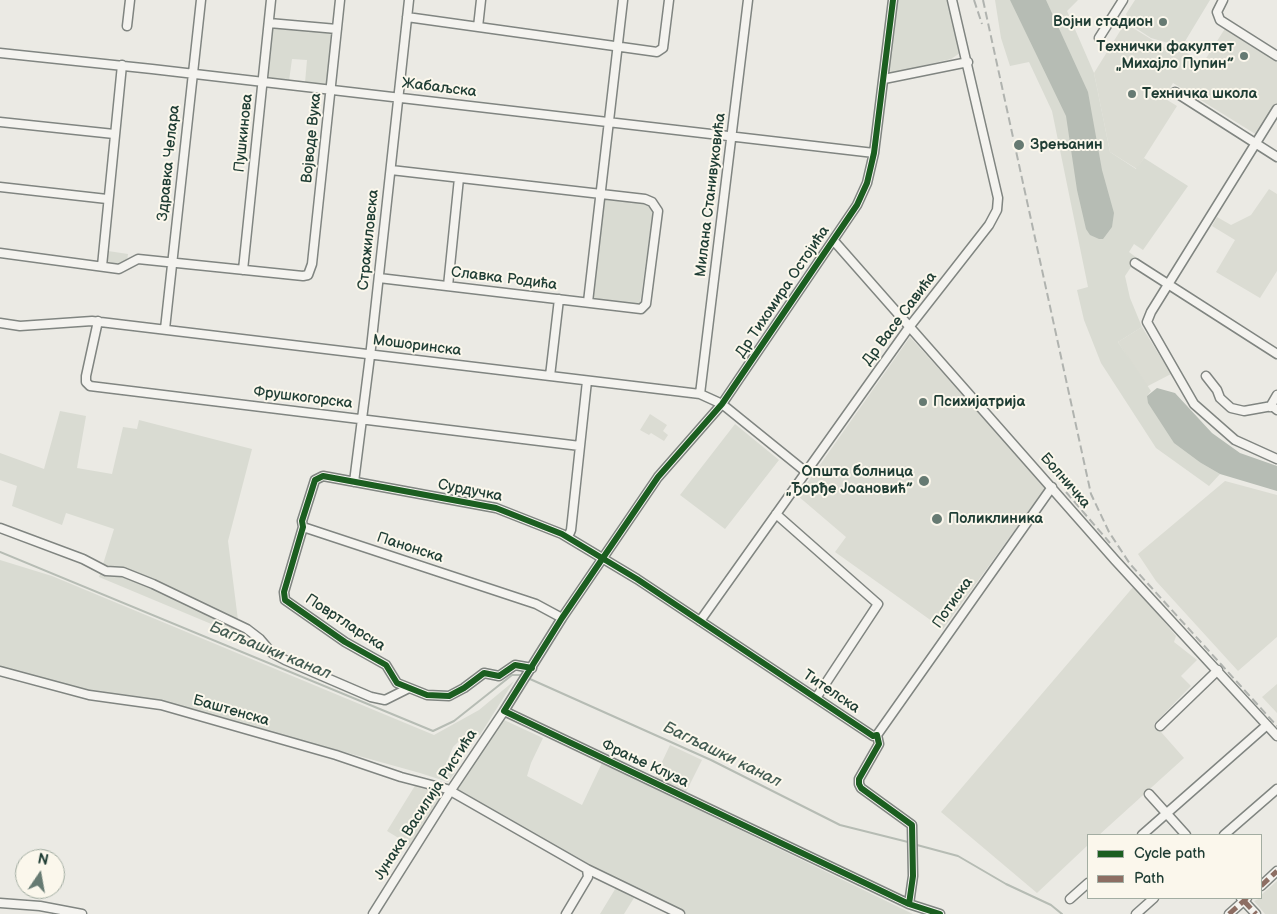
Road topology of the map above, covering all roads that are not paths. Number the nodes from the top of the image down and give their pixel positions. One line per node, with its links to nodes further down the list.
1 (130, 0): 16 (street)
2 (201, 0): 25 (street, Здравка Челара)
3 (271, 0): 15 (street, Пушкинова)
4 (340, 0): 18 (street, Војводе Вука)
5 (409, 0): 14 (street, Стражиловска)
6 (482, 0): 17 (street)
7 (623, 0): 20 (street)
8 (669, 0): 20 (street)
9 (748, 0): 35 (street, Милана Станивуковића)
10 (893, 0): 26 (street, Др Тихомира Остојића)
11 (952, 0): 23 (street, Др Васе Савића)
12 (1123, 0): 19 (street)
13 (1223, 0): 22 (street)
14 (407, 17): 17 (street); 30 (street, Стражиловска)
15 (269, 23): 18 (street); 27 (street, Пушкинова)
16 (127, 26)
17 (478, 27): 20 (street)
18 (337, 30): 28 (street, Војводе Вука)
19 (1099, 38)
20 (618, 46): 33 (street)
21 (0, 53): 24 (street, Жабаљска)
22 (1277, 56)
23 (968, 62): 26 (street); 57 (street, Др Васе Савића)
24 (122, 66): 25 (street, Жабаљска); 34 (street)
25 (193, 73): 27 (street, Жабаљска); 46 (street, Здравка Челара)
26 (884, 79): 37 (street, Др Тихомира Остојића)
27 (263, 82): 28 (street, Жабаљска); 49 (street, Пушкинова)
28 (331, 89): 30 (street, Жабаљска); 49 (street, Војводе Вука)
29 (1175, 92): 36 (street)
30 (399, 97): 33 (street, Жабаљска); 39 (street, Стражиловска)
31 (1277, 109): 36 (street)
32 (0, 122): 34 (street)
33 (609, 123): 35 (street, Жабаљска); 42 (street)
34 (114, 134): 43 (street)
35 (732, 137): 37 (street, Жабаљска); 64 (street, Милана Станивуковића)
36 (1255, 144): 38 (street); 51 (street)
37 (874, 153): 44 (street, Др Тихомира Остојића)
38 (1277, 158)
39 (391, 170): 40 (street); 50 (street, Стражиловска)
40 (459, 178): 42 (street); 52 (street)
41 (0, 187): 43 (street)
42 (601, 194): 54 (street); 54 (street, Славка Родића)
43 (107, 199): 48 (street)
44 (834, 240): 57 (street, Болничка); 66 (street, Др Тихомира Остојића)
45 (0, 253): 48 (street)
46 (173, 262): 48 (street); 49 (street); 58 (street, Здравка Челара)
47 (1134, 263): 51 (street)
48 (102, 266)
49 (243, 270)
50 (379, 278): 52 (street, Славка Родића); 59 (street, Стражиловска)
51 (1168, 285): 60 (street); 70 (street)
52 (448, 286): 53 (street, Славка Родића)
53 (559, 299): 54 (street, Славка Родића); 61 (street)
54 (588, 302)
55 (98, 321): 56 (street, Мошоринска); 58 (street, Мошоринска); 68 (street, Фрушкогорска)
56 (0, 323)
57 (910, 326): 71 (street, Др Васе Савића); 73 (street, Болничка)
58 (166, 329): 59 (street, Мошоринска)
59 (371, 354): 61 (street, Мошоринска); 68 (street, Стражиловска)
60 (1277, 354)
61 (550, 376): 63 (street, Мошоринска)
62 (1206, 376): 67 (street)
63 (587, 381): 64 (street, Мошоринска); 69 (street)
64 (700, 394): 66 (street, Мошоринска)
65 (1277, 395): 67 (street)
66 (722, 404): 71 (street, Мошоринска); 78 (street, Др Тихомира Остојића)
67 (1274, 408)
68 (362, 419): 69 (street, Фрушкогорска); 72 (street, Стражиловска)
69 (580, 446): 77 (street)
70 (1277, 458)
71 (806, 472): 74 (street, Др Васе Савића)
72 (354, 482): 75 (street, Сурдучка); 77 (street, Сурдучка)
73 (1052, 487): 83 (street, Болничка); 91 (street, Потиска)
74 (776, 514): 80 (street, Др Васе Савића); 87 (street)
75 (302, 527): 79 (street, Панонска); 84 (street, Повртларска)
76 (0, 528): 86 (street)
77 (568, 537): 78 (street, Сурдучка)
78 (602, 558): 79 (street); 80 (street, Тителска)
79 (562, 618): 81 (street)
80 (700, 621): 87 (street, Тителска)
81 (532, 668): 85 (street, Повртларска); 88 (street)
82 (0, 670): 94 (street, Баштенска)
83 (1218, 670): 89 (street, Болничка); 90 (street)
84 (398, 683): 85 (street, Повртларска); 86 (street)
85 (409, 688): 86 (street)
86 (399, 692)
87 (816, 698): 91 (street, Тителска)
88 (504, 711): 94 (street, Јунака Василија Ристића); 108 (street, Фрање Клуза)
89 (1266, 725): 92 (street, Болничка); 96 (street)
90 (1160, 726)
91 (877, 734): 108 (street)
92 (1277, 736)
93 (1277, 789): 99 (street)
94 (451, 790): 100 (street, Баштенска); 110 (street, Јунака Василија Ристића)
95 (1149, 794): 96 (street)
96 (1166, 814): 97 (street); 98 (street)
97 (1143, 834)
98 (1185, 834)
99 (1225, 834)
100 (586, 868): 111 (street); 112 (street, Баштенска)
101 (1277, 871): 103 (street)
102 (1087, 884): 104 (street)
103 (1262, 885)
104 (1070, 899)
105 (1153, 899): 114 (street)
106 (1244, 899): 115 (street); 116 (street)
107 (0, 904): 109 (street)
108 (909, 904): 113 (street, Фрање Клуза)
109 (82, 914)
110 (373, 914)
111 (566, 914)
112 (680, 914)
113 (940, 914)
114 (1136, 914)
115 (1229, 914)
116 (1256, 914)

